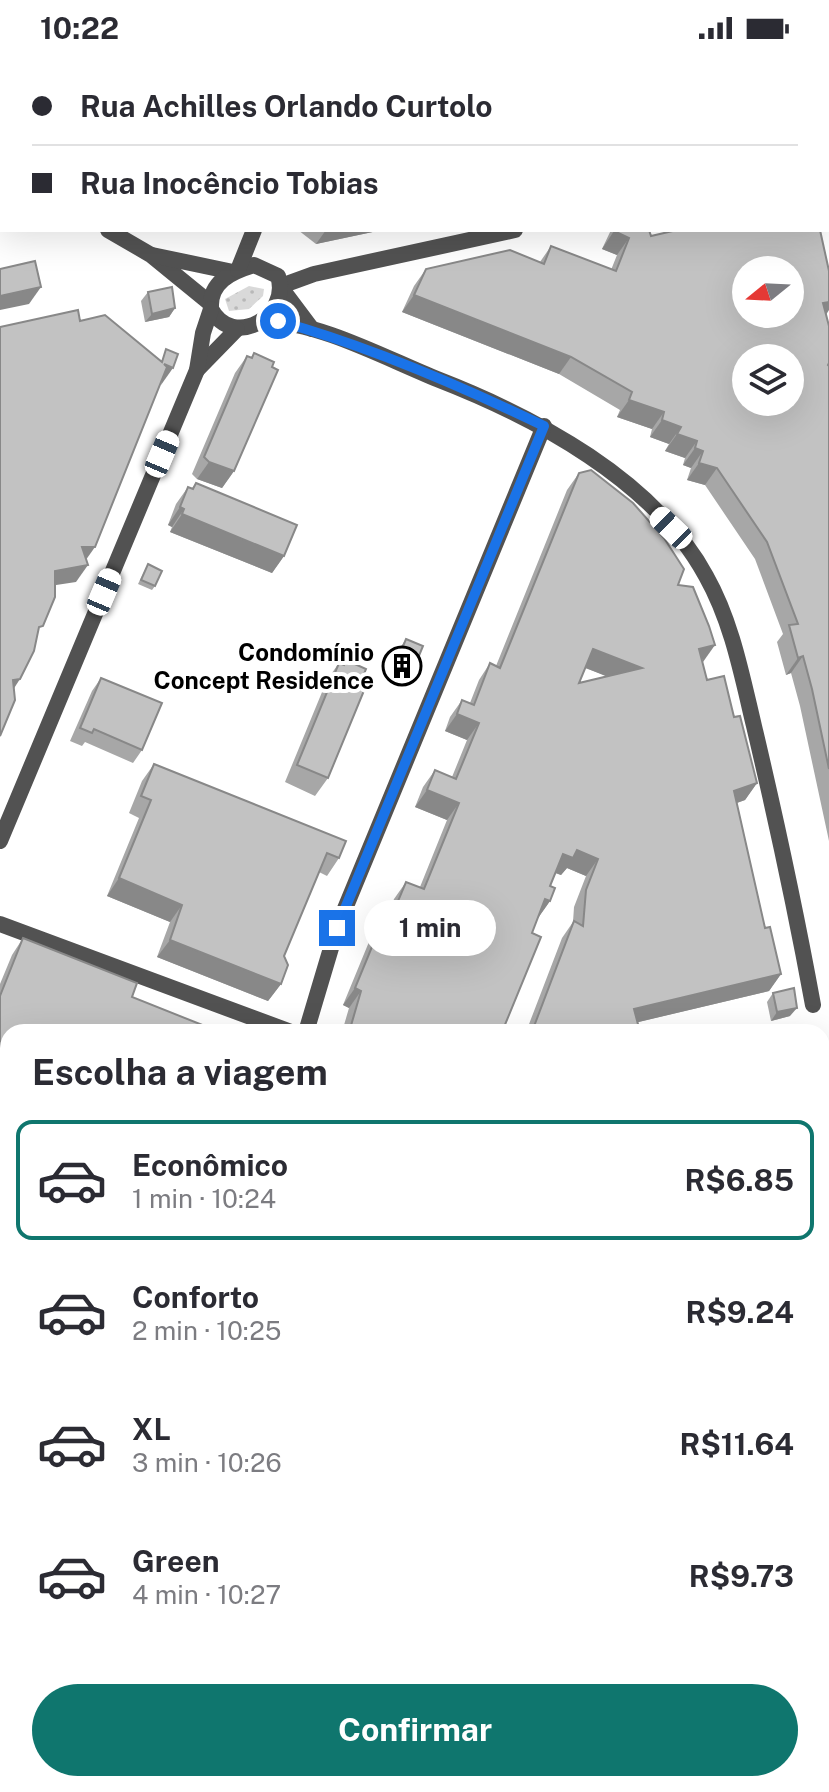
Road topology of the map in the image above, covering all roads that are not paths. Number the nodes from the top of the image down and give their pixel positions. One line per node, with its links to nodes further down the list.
1 (111, 232): 4 (street)
2 (255, 232): 5 (street)
3 (506, 232): 6 (street)
4 (151, 255): 5 (street); 7 (street)
5 (242, 269): 6 (street); 7 (street)
6 (281, 284): 8 (street); 10 (street)
7 (211, 306): 9 (street); 11 (street)
8 (265, 321): 9 (street); 10 (street)
9 (237, 329): 11 (street)
10 (313, 331): 12 (street)
11 (197, 370): 13 (street)
12 (544, 426): 15 (street); 17 (street)
13 (0, 841)
14 (0, 924): 16 (street)
15 (813, 1005)
16 (269, 1024)
17 (308, 1024)

